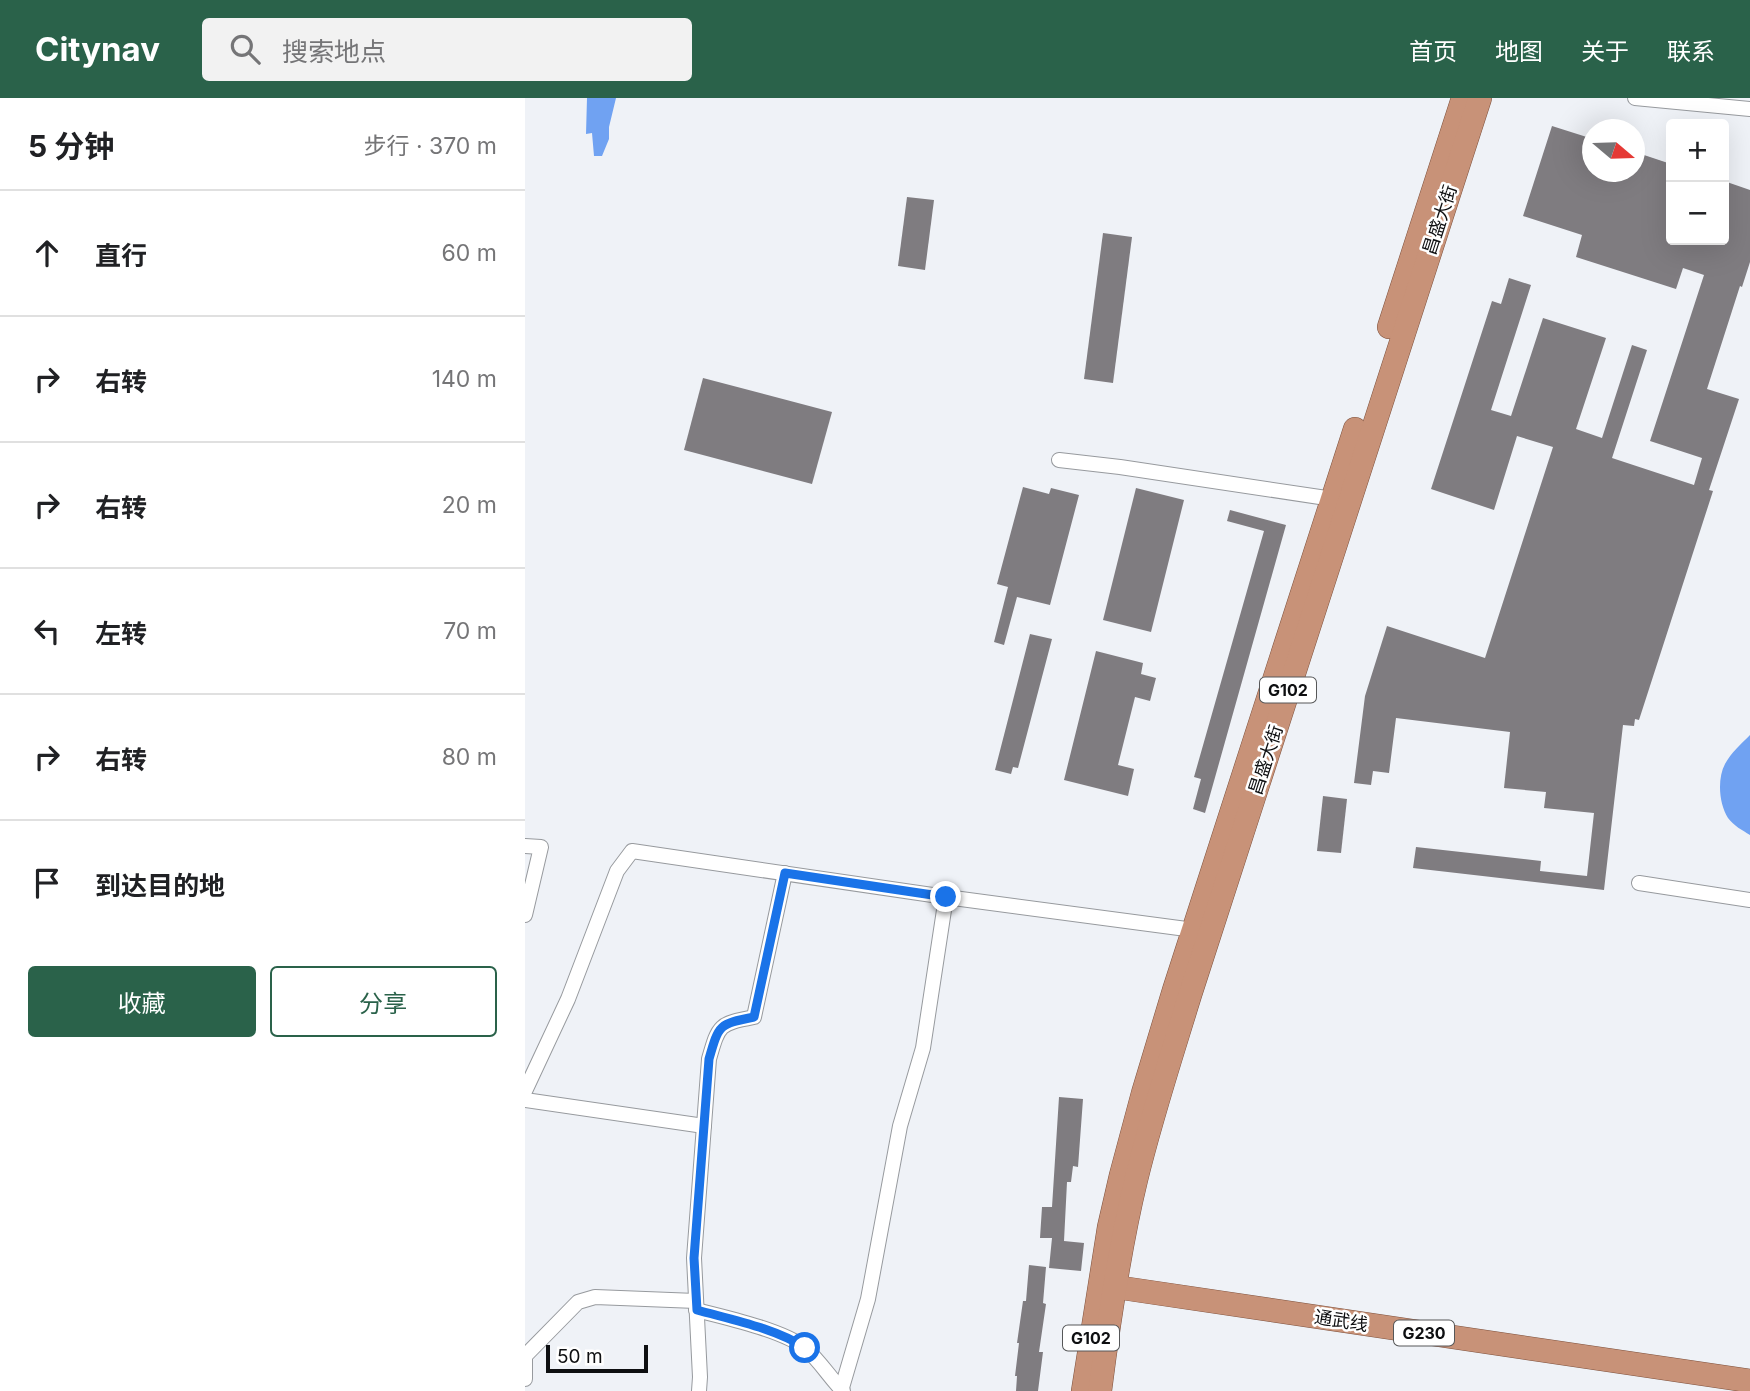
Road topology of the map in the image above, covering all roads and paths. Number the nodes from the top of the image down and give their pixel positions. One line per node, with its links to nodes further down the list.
1 (1463, 98): 6 (highway, 昌盛大街 / G102)
2 (1480, 98): 17 (highway, 昌盛大街 / G102)
3 (1635, 98): 4 (street)
4 (1750, 109)
5 (1059, 460): 6 (street)
6 (1333, 499): 13 (highway, 昌盛大街 / G102)
7 (525, 846): 12 (street)
8 (785, 873): 10 (street); 14 (street); 16 (street)
9 (1639, 883): 11 (street)
10 (946, 897): 13 (street); 22 (street)
11 (1750, 901)
12 (525, 915)
13 (1194, 930): 17 (highway, 昌盛大街 / G102)
14 (525, 1091)
15 (525, 1100): 16 (street)
16 (704, 1126): 18 (street)
17 (1107, 1286): 20 (highway, 通武线 / G230); 23 (highway, 昌盛大街 / G102); 24 (highway, 昌盛大街 / G102)
18 (696, 1306): 19 (street); 21 (street); 22 (street)
19 (525, 1377)
20 (1750, 1381)
21 (699, 1391)
22 (842, 1391)
23 (1083, 1391)
24 (1100, 1391)

